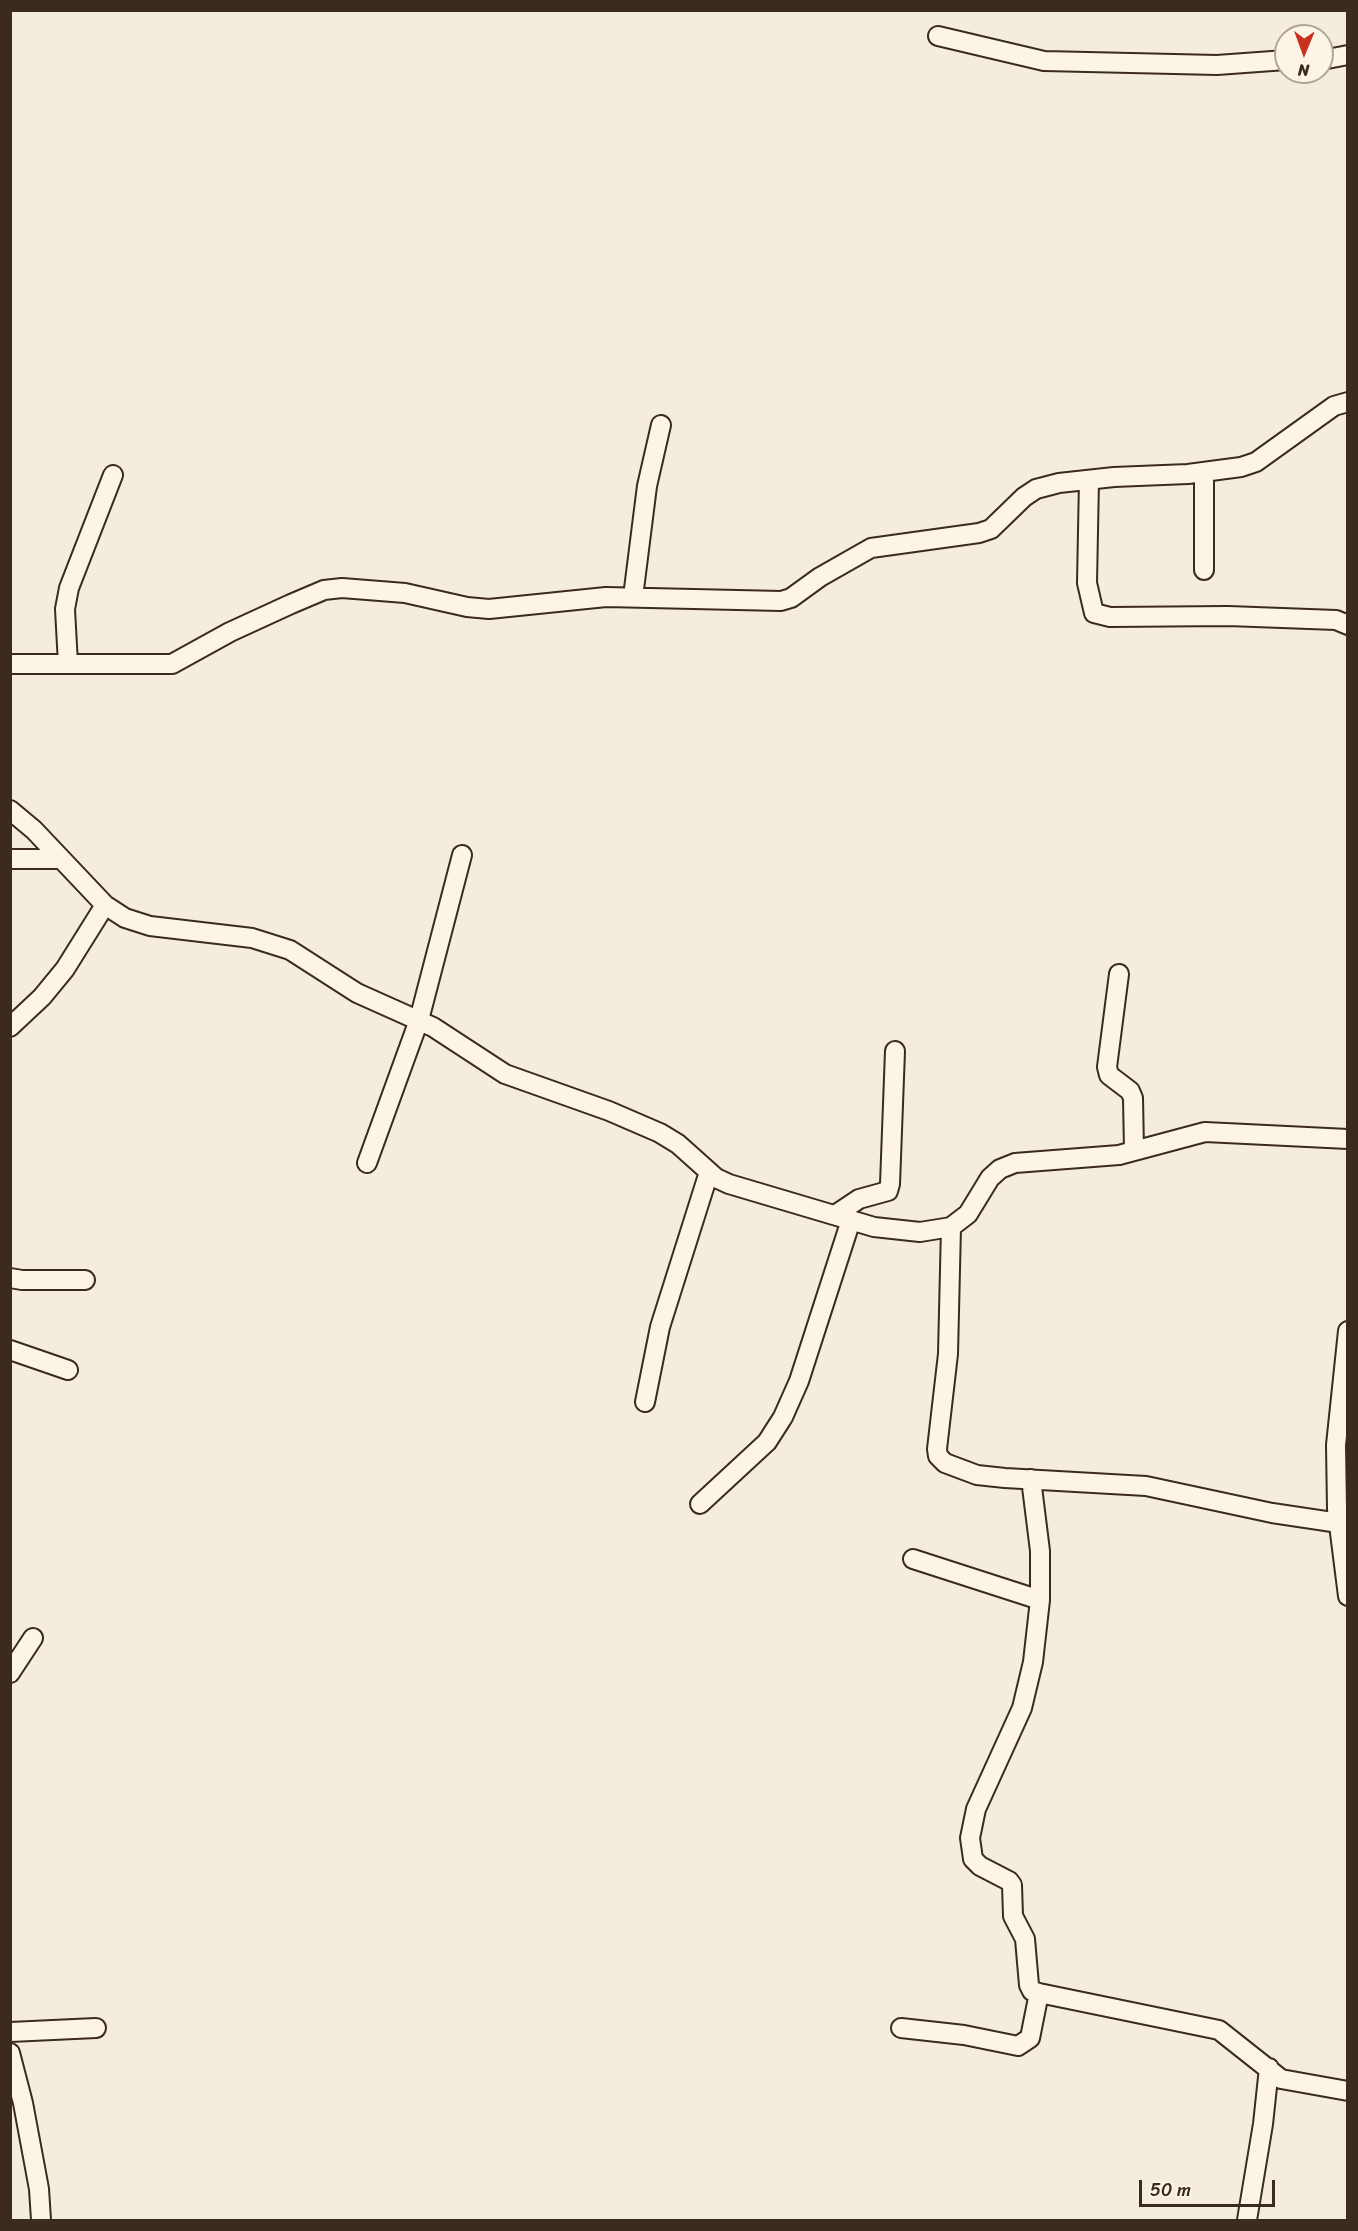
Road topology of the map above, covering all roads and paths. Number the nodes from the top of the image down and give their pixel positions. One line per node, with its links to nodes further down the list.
1 (938, 36): 2 (street)
2 (1274, 61)
3 (1347, 402): 5 (street)
4 (662, 425): 9 (street)
5 (1204, 472): 7 (street); 8 (street)
6 (113, 475): 12 (street)
7 (1089, 480): 9 (street); 10 (street)
8 (1204, 570)
9 (633, 597): 12 (street)
10 (1347, 625)
11 (10, 664): 12 (street)
12 (68, 664)
13 (10, 810): 16 (street)
14 (462, 855): 19 (street)
15 (10, 859): 16 (street)
16 (61, 859): 17 (street)
17 (105, 905): 19 (street); 20 (street)
18 (1119, 974): 23 (street)
19 (419, 1020): 24 (street); 25 (street)
20 (10, 1027)
21 (895, 1051): 26 (street)
22 (1347, 1139): 23 (street)
23 (1134, 1150): 27 (street)
24 (366, 1163)
25 (709, 1172): 26 (street); 33 (street)
26 (843, 1218): 27 (street); 36 (street)
27 (951, 1227): 35 (street)
28 (10, 1278): 29 (street)
29 (85, 1280)
30 (1347, 1331): 34 (street)
31 (10, 1350): 32 (street)
32 (68, 1370)
33 (645, 1401)
34 (1342, 1458): 37 (street)
35 (1031, 1479): 37 (street); 40 (street)
36 (700, 1504)
37 (1339, 1523): 39 (street)
38 (913, 1559): 40 (street)
39 (1347, 1596)
40 (1040, 1600): 43 (street)
41 (33, 1638): 42 (street)
42 (10, 1673)
43 (1039, 1993): 45 (street); 48 (street)
44 (96, 2028): 46 (street)
45 (901, 2028)
46 (10, 2032)
47 (10, 2053): 50 (street)
48 (1269, 2068): 49 (street); 51 (street)
49 (1347, 2091)
50 (41, 2220)
51 (1247, 2220)

